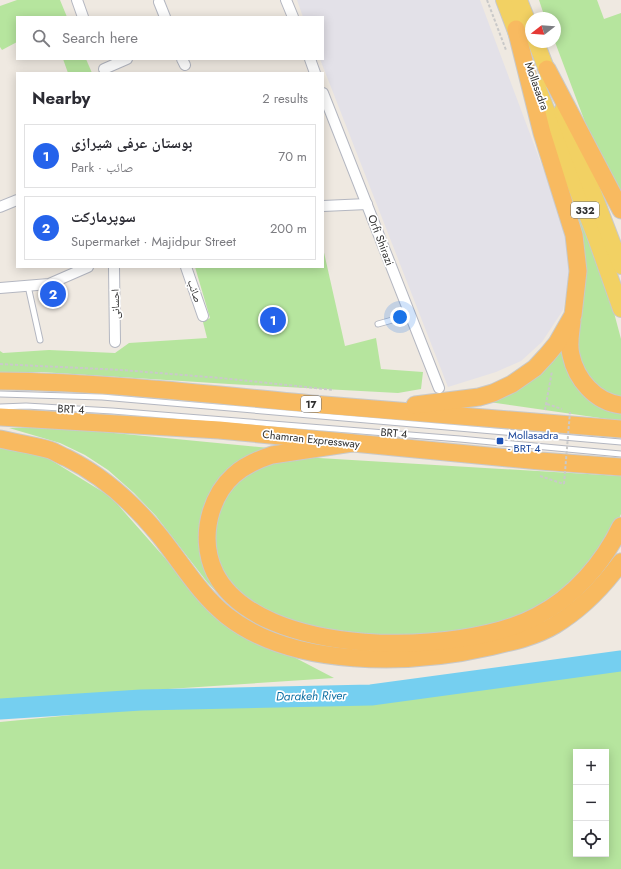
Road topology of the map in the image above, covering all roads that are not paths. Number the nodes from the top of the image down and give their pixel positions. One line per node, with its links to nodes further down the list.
1 (77, 0): 6 (street)
2 (286, 0): 8 (street)
3 (504, 0): 9 (main road, Mollasadra / 332)
4 (519, 0): 9 (main road, Mollasadra / 332)
5 (159, 2): 7 (street)
6 (83, 16)
7 (165, 16)
8 (293, 16)
9 (523, 30): 18 (main road, Mollasadra / 332); 32 (highway)
10 (538, 48): 14 (main road, Mollasadra / 332)
11 (100, 60): 15 (street)
12 (125, 60): 15 (street)
13 (310, 60): 16 (street)
14 (547, 69): 18 (main road, Mollasadra / 332); 23 (highway)
15 (105, 71)
16 (315, 72)
17 (324, 96): 20 (street, Orfi Shirazi)
18 (560, 126): 24 (main road, 332); 30 (main road, 332)
19 (16, 200): 22 (street)
20 (367, 204): 21 (street); 31 (street, Orfi Shirazi)
21 (324, 206)
22 (0, 207)
23 (621, 210)
24 (621, 266)
25 (86, 268): 28 (street)
26 (114, 268): 36 (street, احسانی)
27 (186, 268): 33 (street, صائب)
28 (28, 286): 29 (street); 35 (lane)
29 (0, 288)
30 (621, 309)
31 (410, 315): 34 (lane); 38 (street, Orfi Shirazi)
32 (573, 315): 40 (highway); 42 (highway)
33 (203, 316)
34 (378, 324)
35 (40, 340)
36 (115, 342)
37 (0, 381): 42 (highway, 17)
38 (439, 388)
39 (0, 394): 46 (lane, BRT 4)
40 (621, 405)
41 (0, 406): 48 (lane, BRT 4)
42 (380, 410): 44 (highway, 17)
43 (0, 417): 47 (highway, Chamran Expressway)
44 (621, 429)
45 (0, 439): 51 (highway)
46 (621, 442)
47 (352, 444): 49 (highway, Chamran Expressway); 50 (highway)
48 (621, 454)
49 (621, 467)
50 (621, 526)
51 (621, 562)

